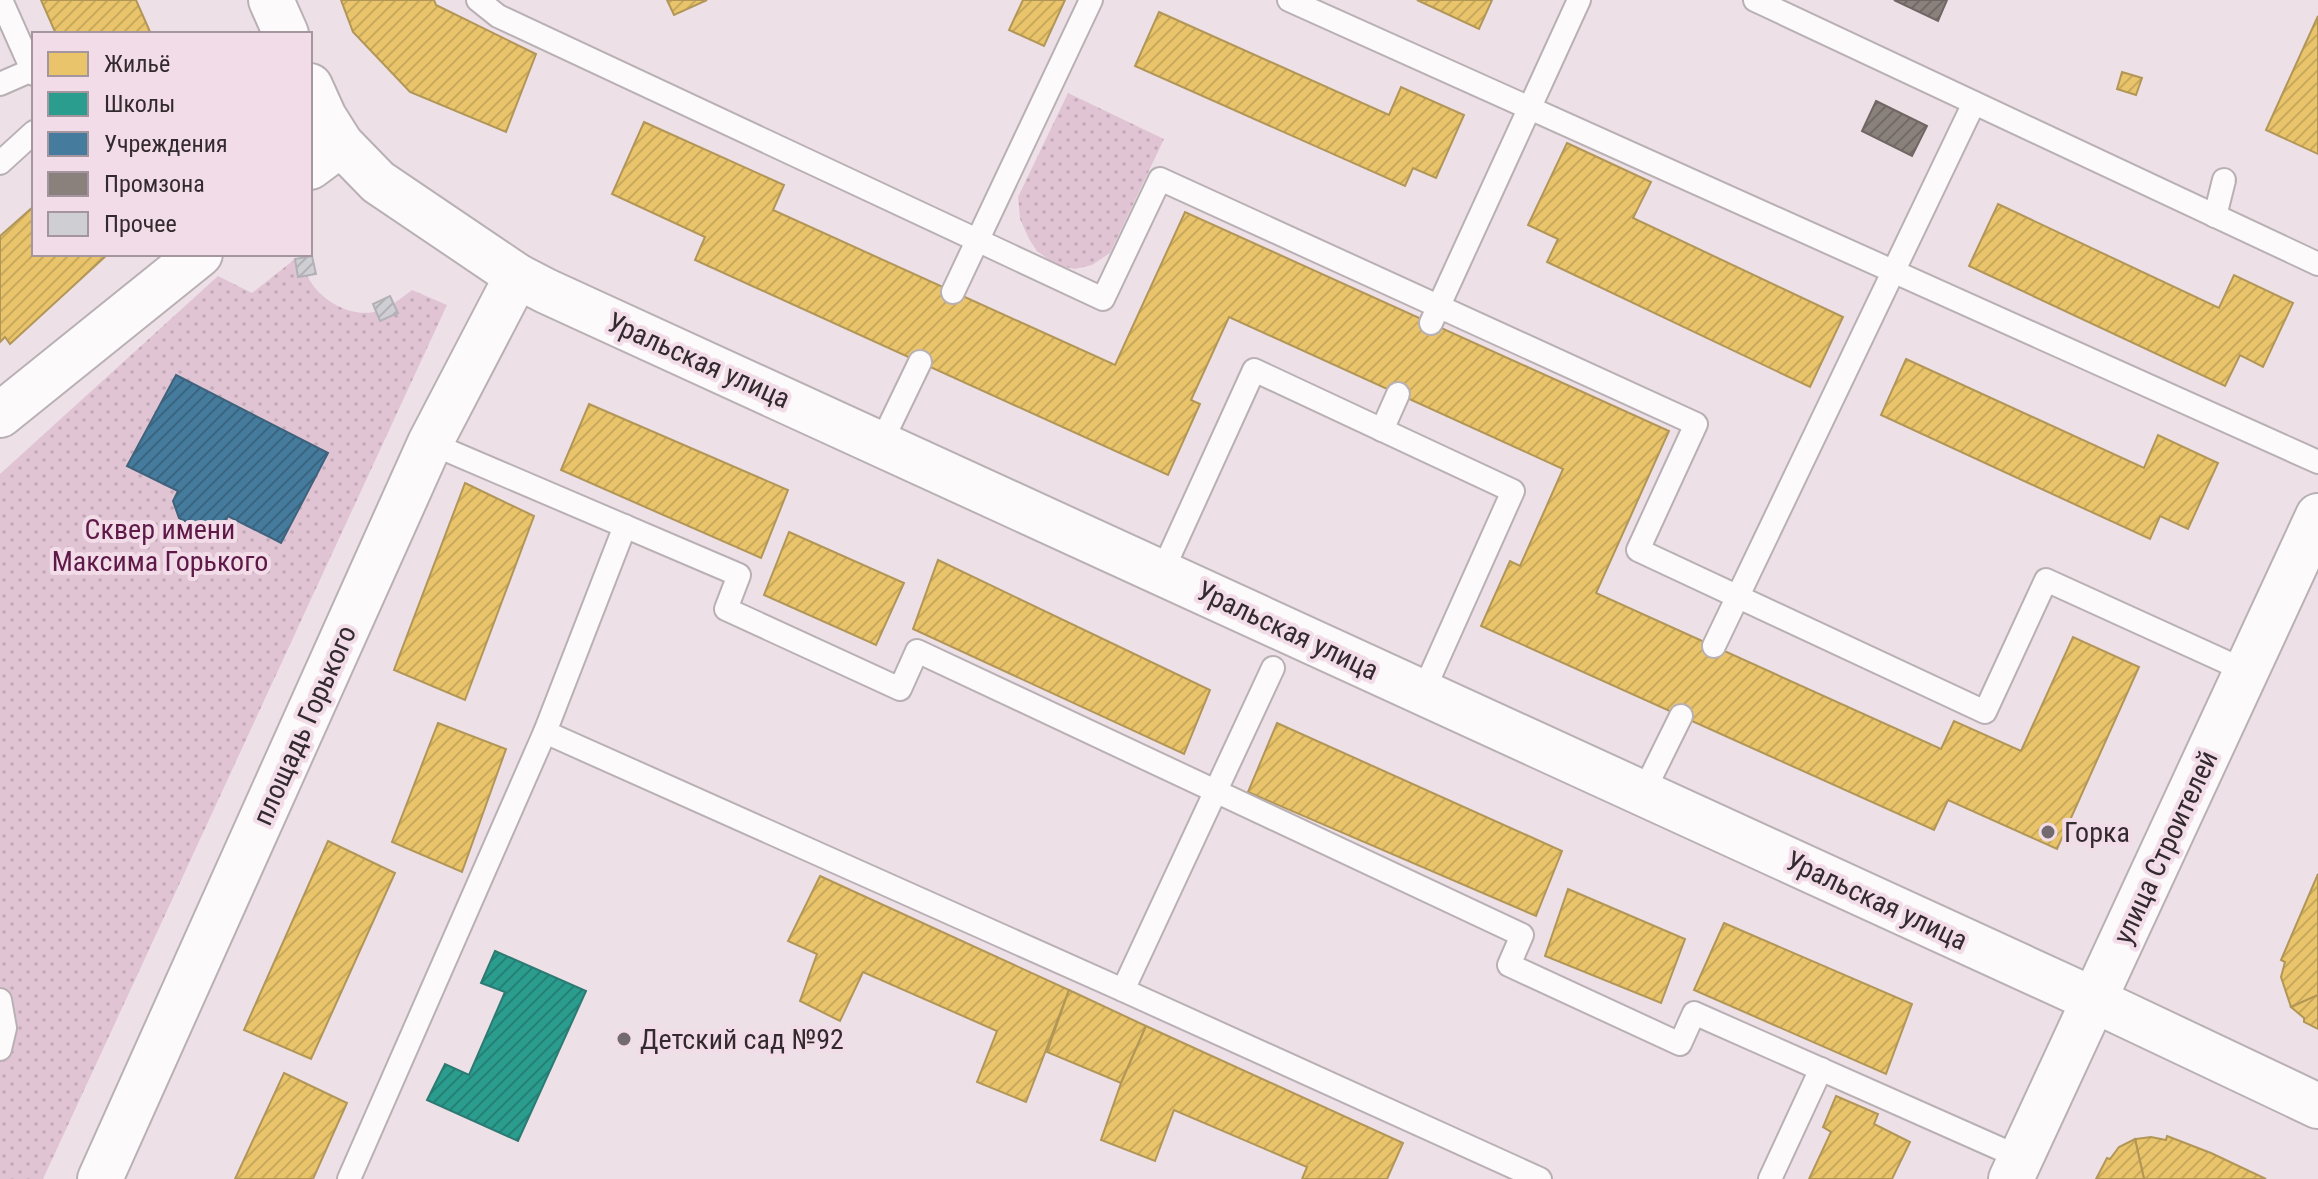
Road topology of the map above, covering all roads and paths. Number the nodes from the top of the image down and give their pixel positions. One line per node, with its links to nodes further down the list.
1 (1, 0): 9 (lane)
2 (271, 0): 8 (street)
3 (478, 0): 20 (lane)
4 (1091, 0): 20 (lane)
5 (1289, 0): 14 (lane)
6 (1579, 0): 14 (lane)
7 (1755, 0): 13 (lane)
8 (285, 32)
9 (32, 70)
10 (32, 72): 11 (lane)
11 (0, 84)
12 (312, 90): 16 (street, Уральская улица)
13 (1974, 103): 19 (lane); 23 (lane)
14 (1529, 108): 23 (lane); 26 (lane)
15 (32, 134): 17 (lane)
16 (325, 155): 24 (street, Уральская улица)
17 (0, 163)
18 (2224, 180): 19 (lane)
19 (2215, 216): 22 (lane)
20 (977, 240): 25 (lane); 26 (lane)
21 (198, 256): 29 (street)
22 (2318, 264)
23 (1894, 272): 33 (lane); 37 (lane)
24 (517, 276): 31 (street, площадь Горького); 32 (street, Уральская улица)
25 (953, 292)
26 (1435, 315): 37 (lane)
27 (920, 362): 32 (lane)
28 (1398, 394): 30 (lane)
29 (0, 415)
30 (1382, 430): 36 (lane); 41 (lane)
31 (430, 443): 35 (lane); 53 (street, площадь Горького)
32 (881, 443): 36 (street, Уральская улица)
33 (2318, 462)
34 (2318, 516): 40 (street, улица Строителей)
35 (625, 526): 43 (lane); 44 (lane)
36 (1162, 572): 41 (street, Уральская улица)
37 (1738, 596): 38 (lane); 40 (lane)
38 (1714, 646)
39 (1273, 668): 44 (lane)
40 (2246, 671): 48 (street, улица Строителей)
41 (1423, 692): 45 (street, Уральская улица)
42 (1681, 716): 45 (lane)
43 (545, 732): 46 (lane); 54 (lane)
44 (1213, 791): 46 (lane); 50 (lane)
45 (1643, 793): 48 (street, Уральская улица)
46 (1123, 990): 55 (lane)
47 (0, 1000): 49 (lane)
48 (2094, 1000): 51 (street, Уральская улица); 52 (street, улица Строителей)
49 (0, 1049)
50 (1821, 1069): 52 (lane); 56 (lane)
51 (2318, 1106)
52 (2016, 1168)
53 (100, 1179)
54 (349, 1179)
55 (1540, 1179)
56 (1770, 1179)

